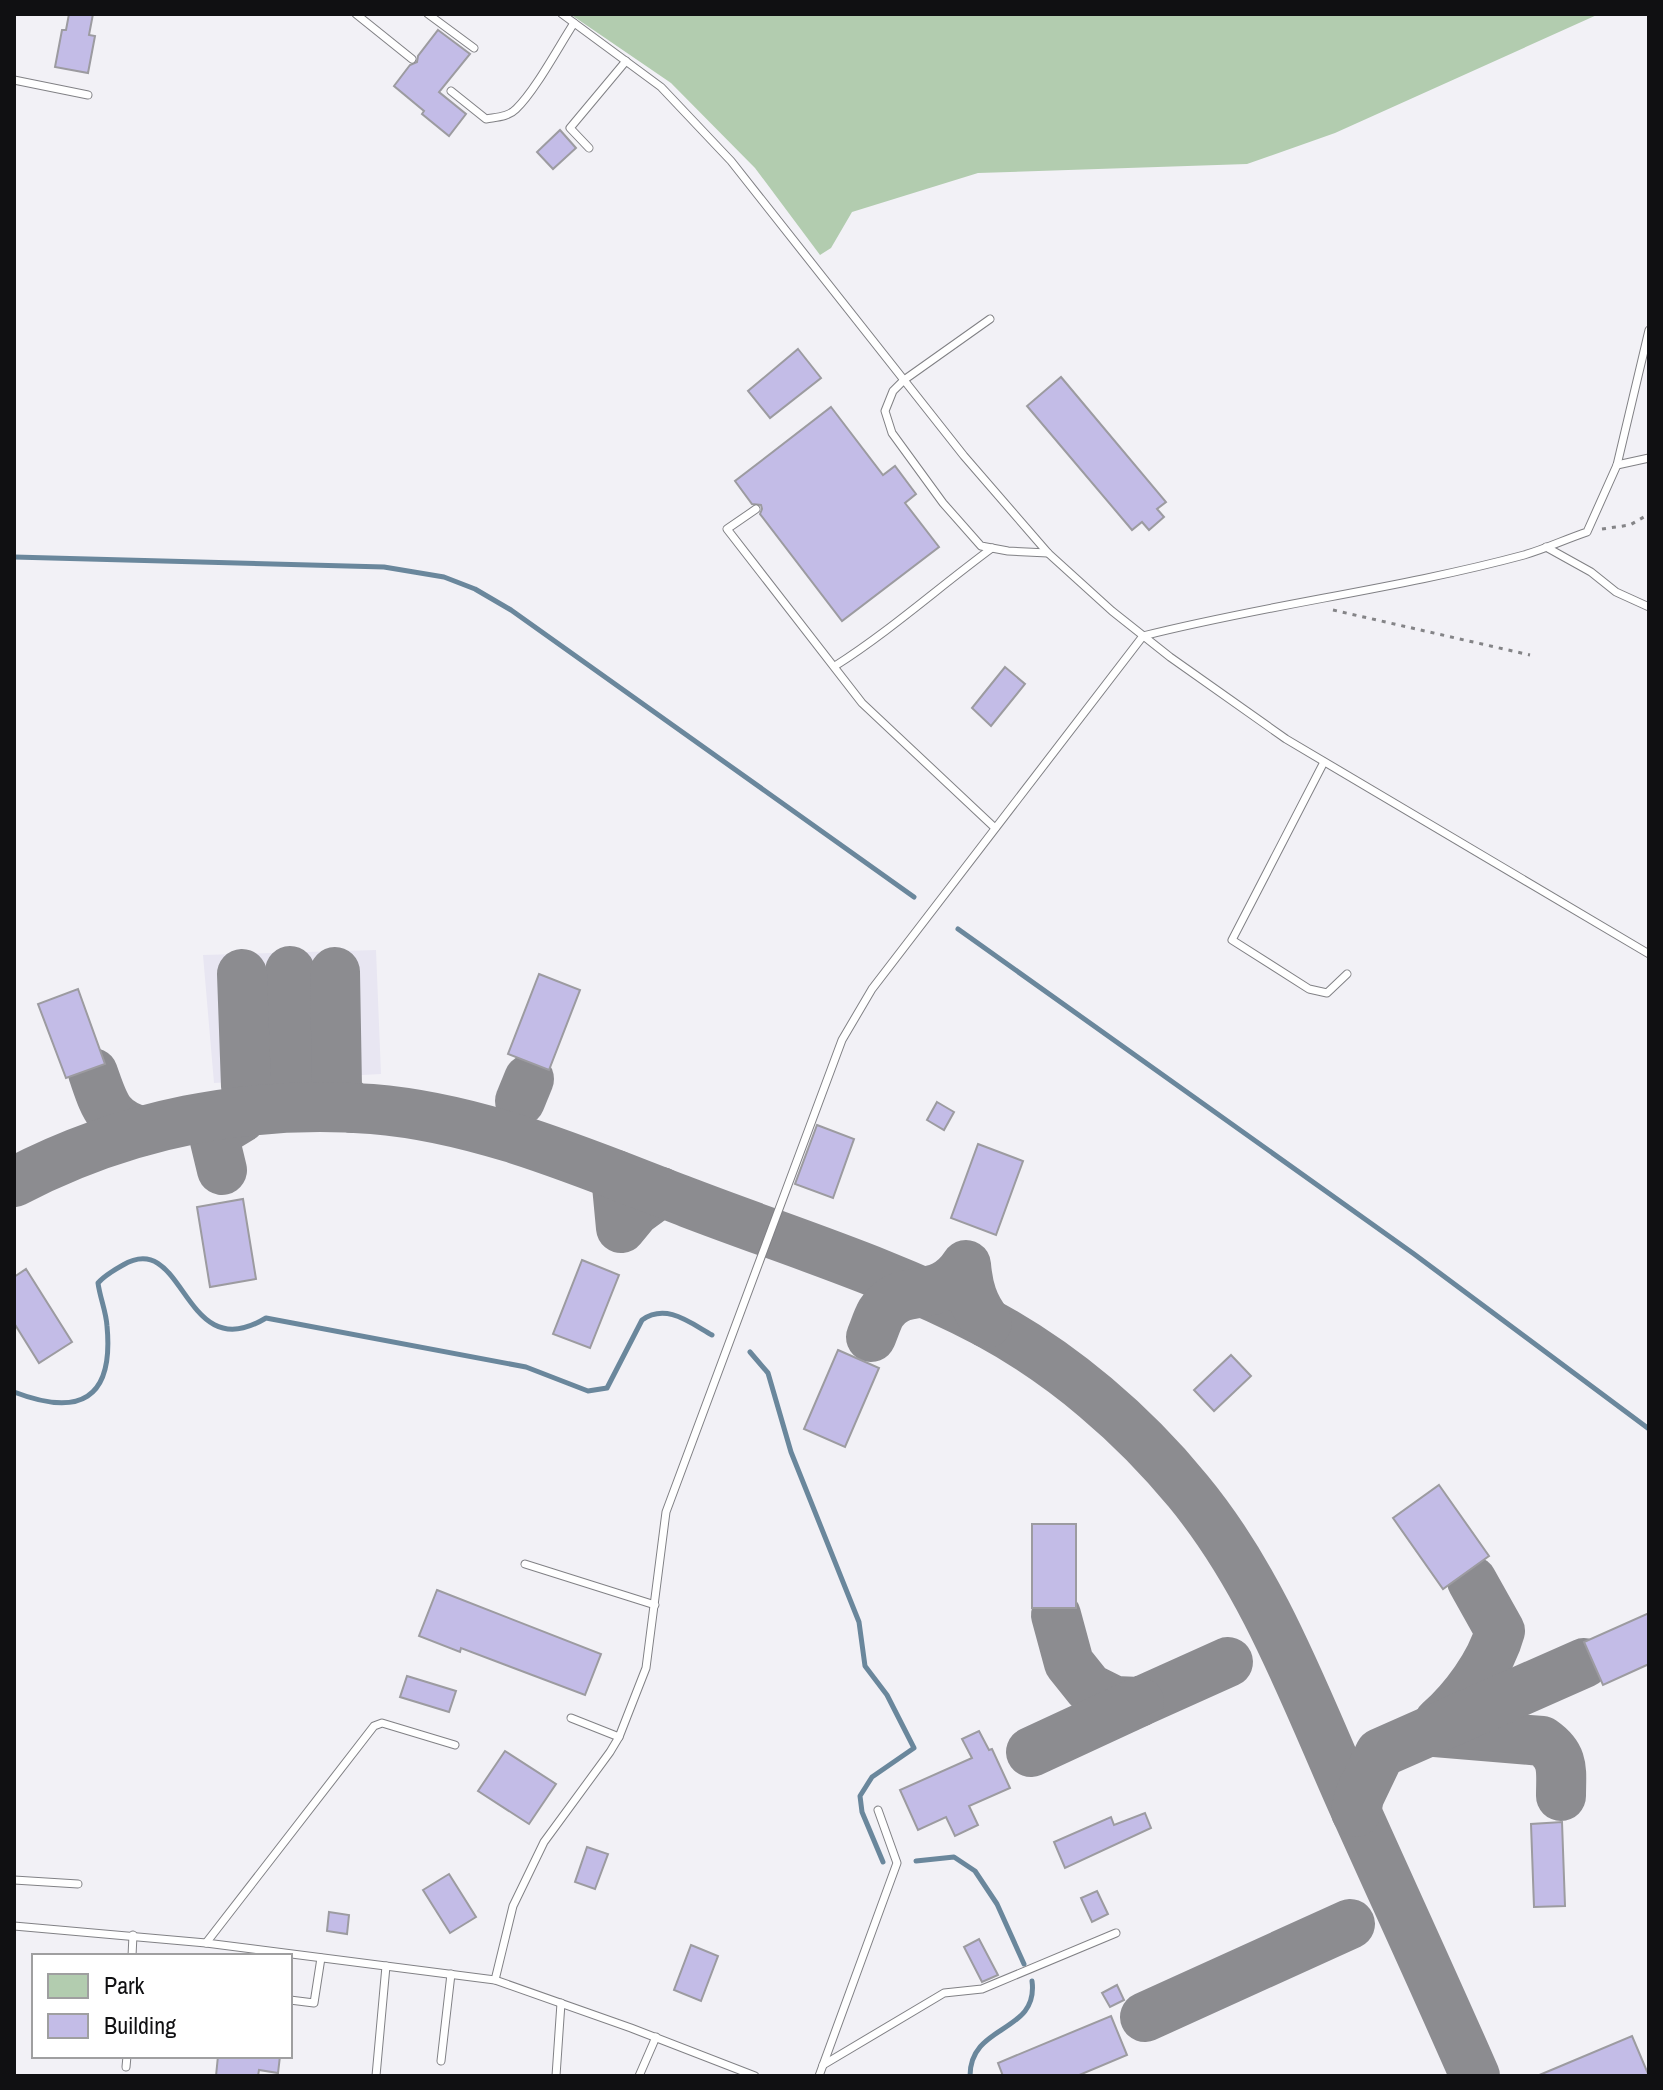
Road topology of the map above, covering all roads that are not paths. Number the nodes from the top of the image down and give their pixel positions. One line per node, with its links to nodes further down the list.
1 (356, 14): 6 (lane)
2 (428, 14): 5 (lane)
3 (562, 14): 4 (lane)
4 (574, 23): 7 (lane); 9 (lane)
5 (474, 48)
6 (412, 59)
7 (626, 61): 11 (lane); 14 (lane)
8 (14, 80): 10 (lane)
9 (451, 91)
10 (88, 95)
11 (589, 148)
12 (990, 319): 14 (lane)
13 (1649, 330): 16 (lane)
14 (904, 380): 19 (lane); 20 (lane)
15 (1649, 458): 16 (lane)
16 (1617, 465): 18 (lane)
17 (756, 509): 23 (lane)
18 (1546, 547): 21 (lane); 22 (lane)
19 (992, 548): 20 (lane); 23 (lane)
20 (1048, 553): 22 (lane)
21 (1649, 607)
22 (1143, 636): 24 (lane); 25 (lane)
23 (835, 666): 25 (lane)
24 (1324, 762): 26 (lane); 27 (lane)
25 (995, 828): 29 (lane)
26 (1649, 954)
27 (1347, 974)
28 (525, 1564): 29 (lane)
29 (655, 1605): 31 (lane)
30 (571, 1718): 31 (lane)
31 (619, 1737): 47 (lane)
32 (455, 1745): 39 (lane)
33 (878, 1810): 53 (lane)
34 (14, 1880): 35 (lane)
35 (78, 1884)
36 (14, 1926): 38 (lane)
37 (1116, 1933): 53 (lane)
38 (133, 1935): 39 (lane); 41 (lane)
39 (206, 1943): 40 (lane)
40 (228, 1951): 42 (lane)
41 (132, 1954)
42 (268, 1954)
43 (292, 1956): 44 (lane)
44 (321, 1958): 45 (lane); 48 (lane)
45 (386, 1966): 46 (lane); 55 (lane)
46 (451, 1974): 47 (lane); 52 (lane)
47 (495, 1980): 49 (lane)
48 (292, 2000)
49 (561, 2003): 50 (lane); 56 (lane)
50 (656, 2037): 57 (lane); 58 (lane)
51 (127, 2058): 54 (lane)
52 (441, 2061)
53 (823, 2065): 59 (lane)
54 (126, 2067)
55 (376, 2076)
56 (556, 2076)
57 (639, 2076)
58 (755, 2076)
59 (819, 2076)

